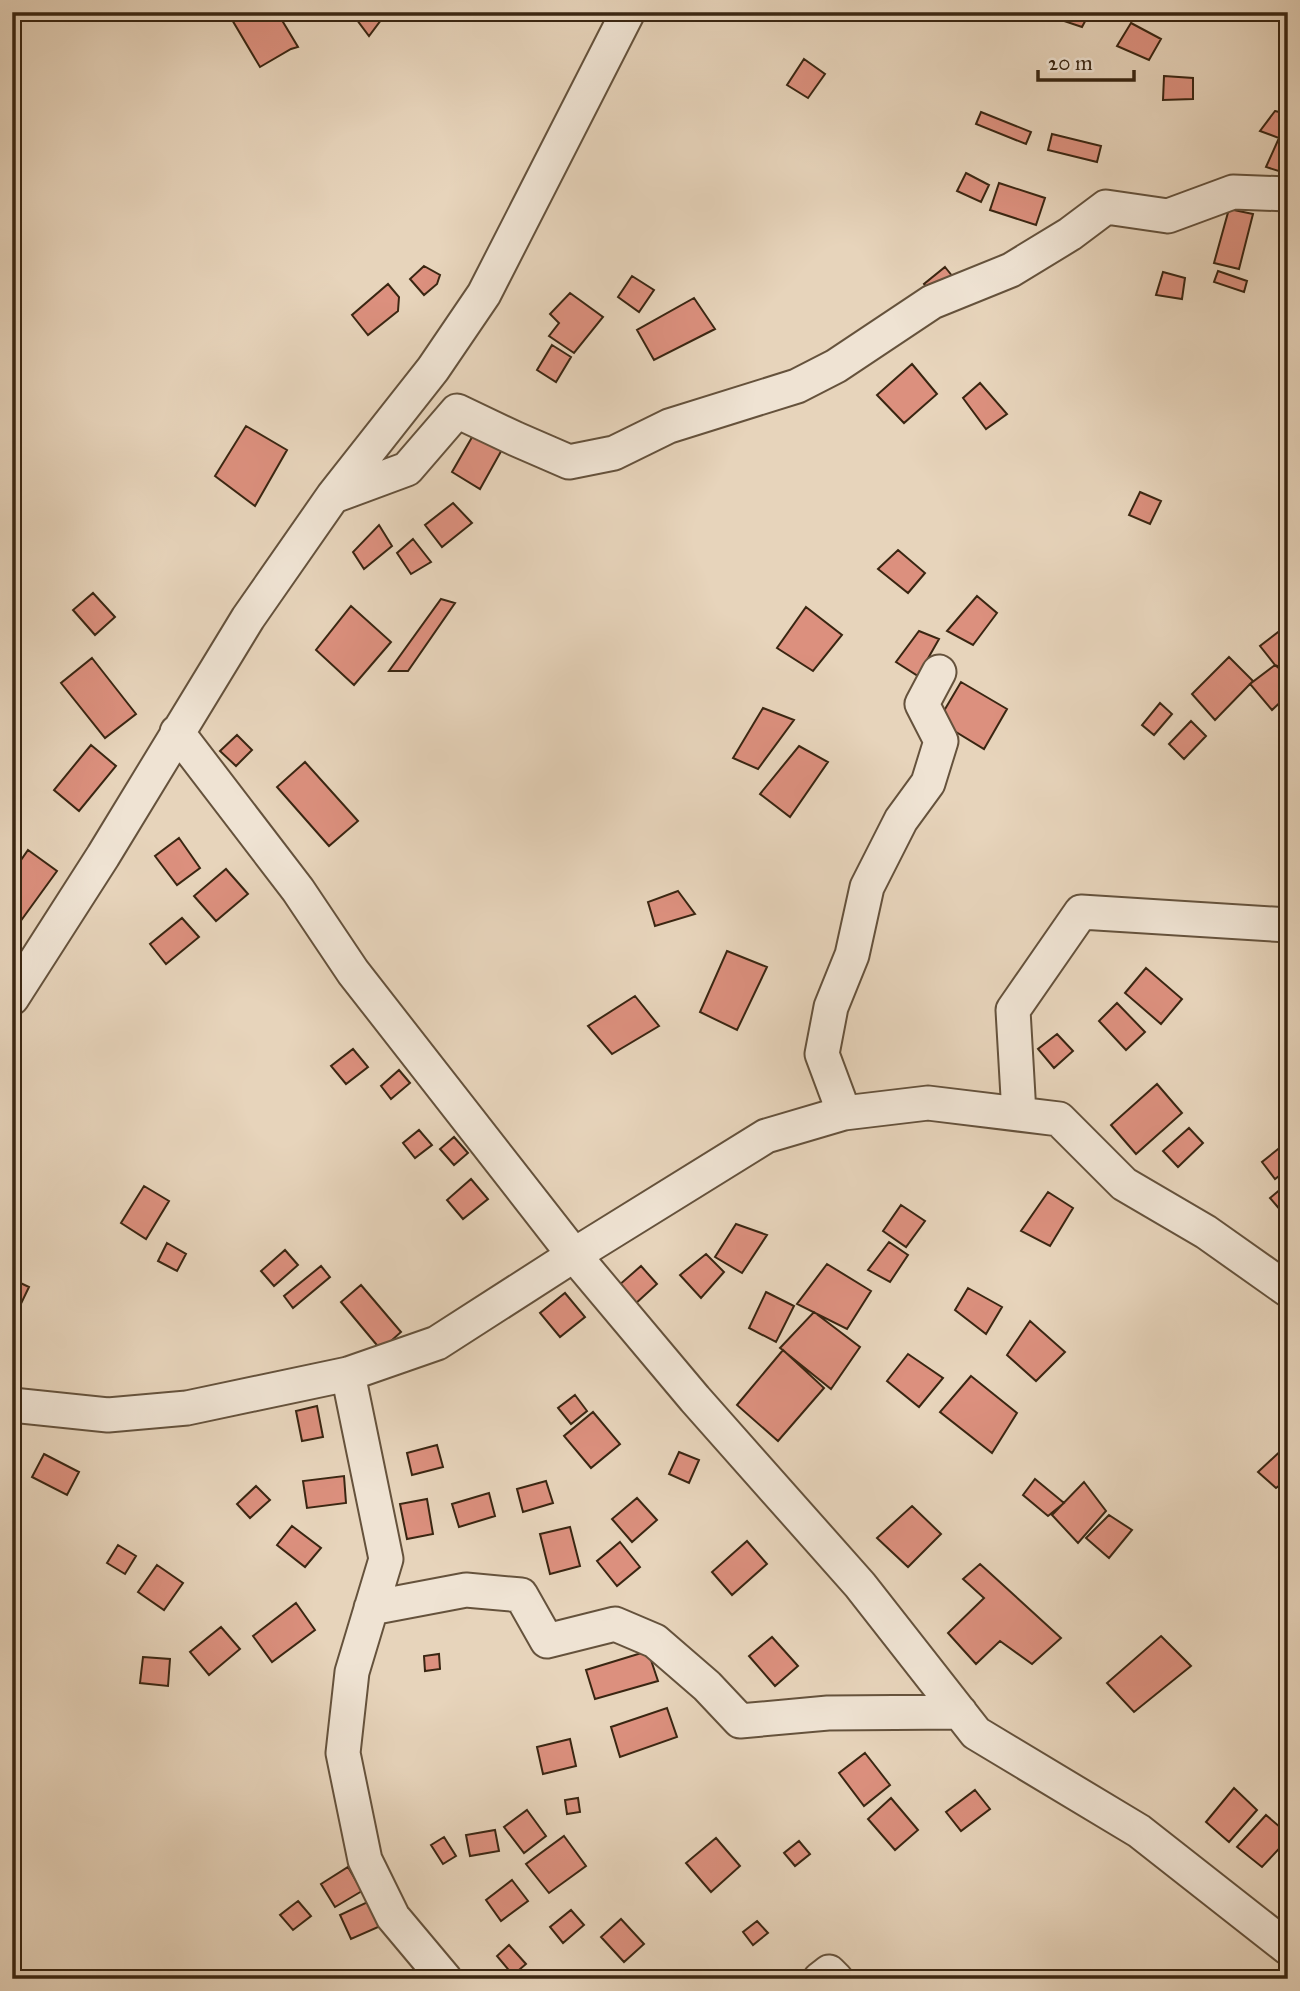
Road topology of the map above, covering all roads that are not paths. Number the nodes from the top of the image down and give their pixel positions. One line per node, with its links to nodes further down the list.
1 (628, 12): 3 (street)
2 (1288, 194): 3 (street)
3 (333, 496): 5 (street)
4 (939, 672): 8 (street)
5 (177, 732): 7 (street); 10 (street)
6 (1288, 925): 9 (street)
7 (12, 998)
8 (844, 1113): 9 (street); 10 (street)
9 (1019, 1114): 11 (street)
10 (574, 1255): 12 (street); 15 (street)
11 (1288, 1290)
12 (348, 1374): 13 (street); 14 (street)
13 (12, 1405)
14 (371, 1608): 15 (street); 17 (street)
15 (960, 1712): 16 (street)
16 (1288, 1948)
17 (446, 1979)
18 (820, 1979): 19 (street)
19 (836, 1979)

